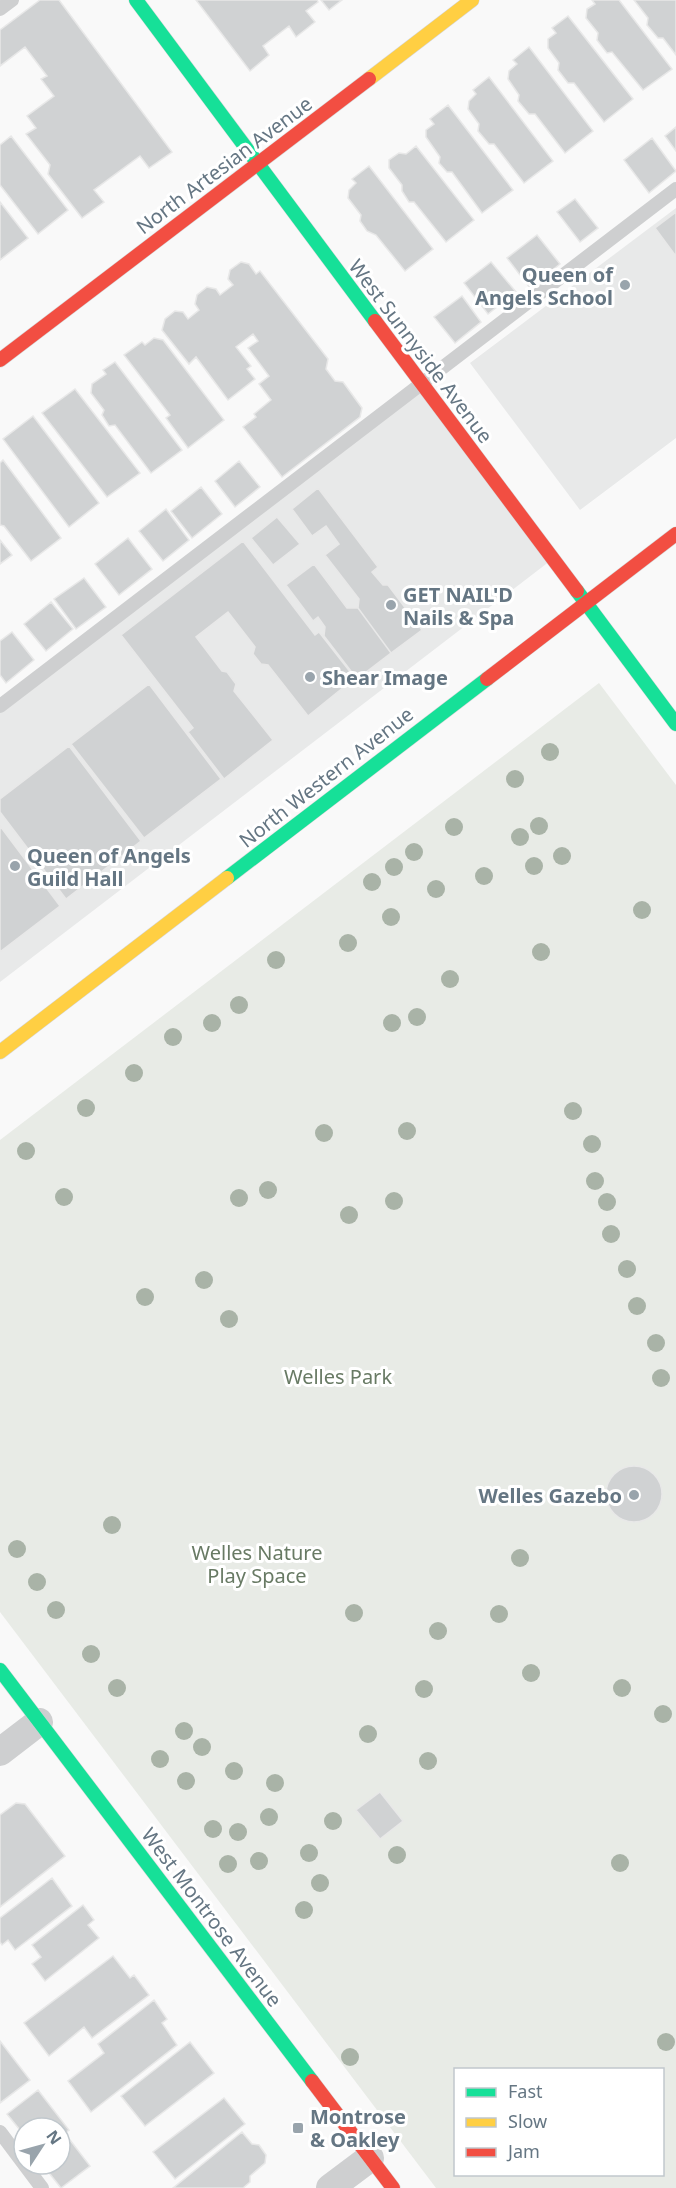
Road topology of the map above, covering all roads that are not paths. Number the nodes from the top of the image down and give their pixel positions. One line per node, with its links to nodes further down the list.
1 (12, 0): 4 (lane)
2 (136, 0): 5 (street, West Sunnyside Avenue)
3 (472, 0): 5 (street, North Artesian Avenue)
4 (0, 9)
5 (257, 164): 7 (street, North Artesian Avenue); 8 (street, West Sunnyside Avenue)
6 (676, 189): 8 (lane)
7 (0, 360)
8 (421, 384): 10 (street, West Sunnyside Avenue); 11 (lane)
9 (676, 534): 10 (street, North Western Avenue)
10 (585, 603): 12 (street, West Sunnyside Avenue); 13 (street, North Western Avenue)
11 (0, 706)
12 (676, 724)
13 (0, 1052)
14 (0, 1670): 15 (street, West Montrose Avenue)
15 (39, 1722): 16 (street); 18 (street, West Montrose Avenue)
16 (0, 1752)
17 (0, 2132): 19 (lane)
18 (370, 2158): 20 (street); 21 (street, West Montrose Avenue)
19 (42, 2188)
20 (330, 2188)
21 (393, 2188)

